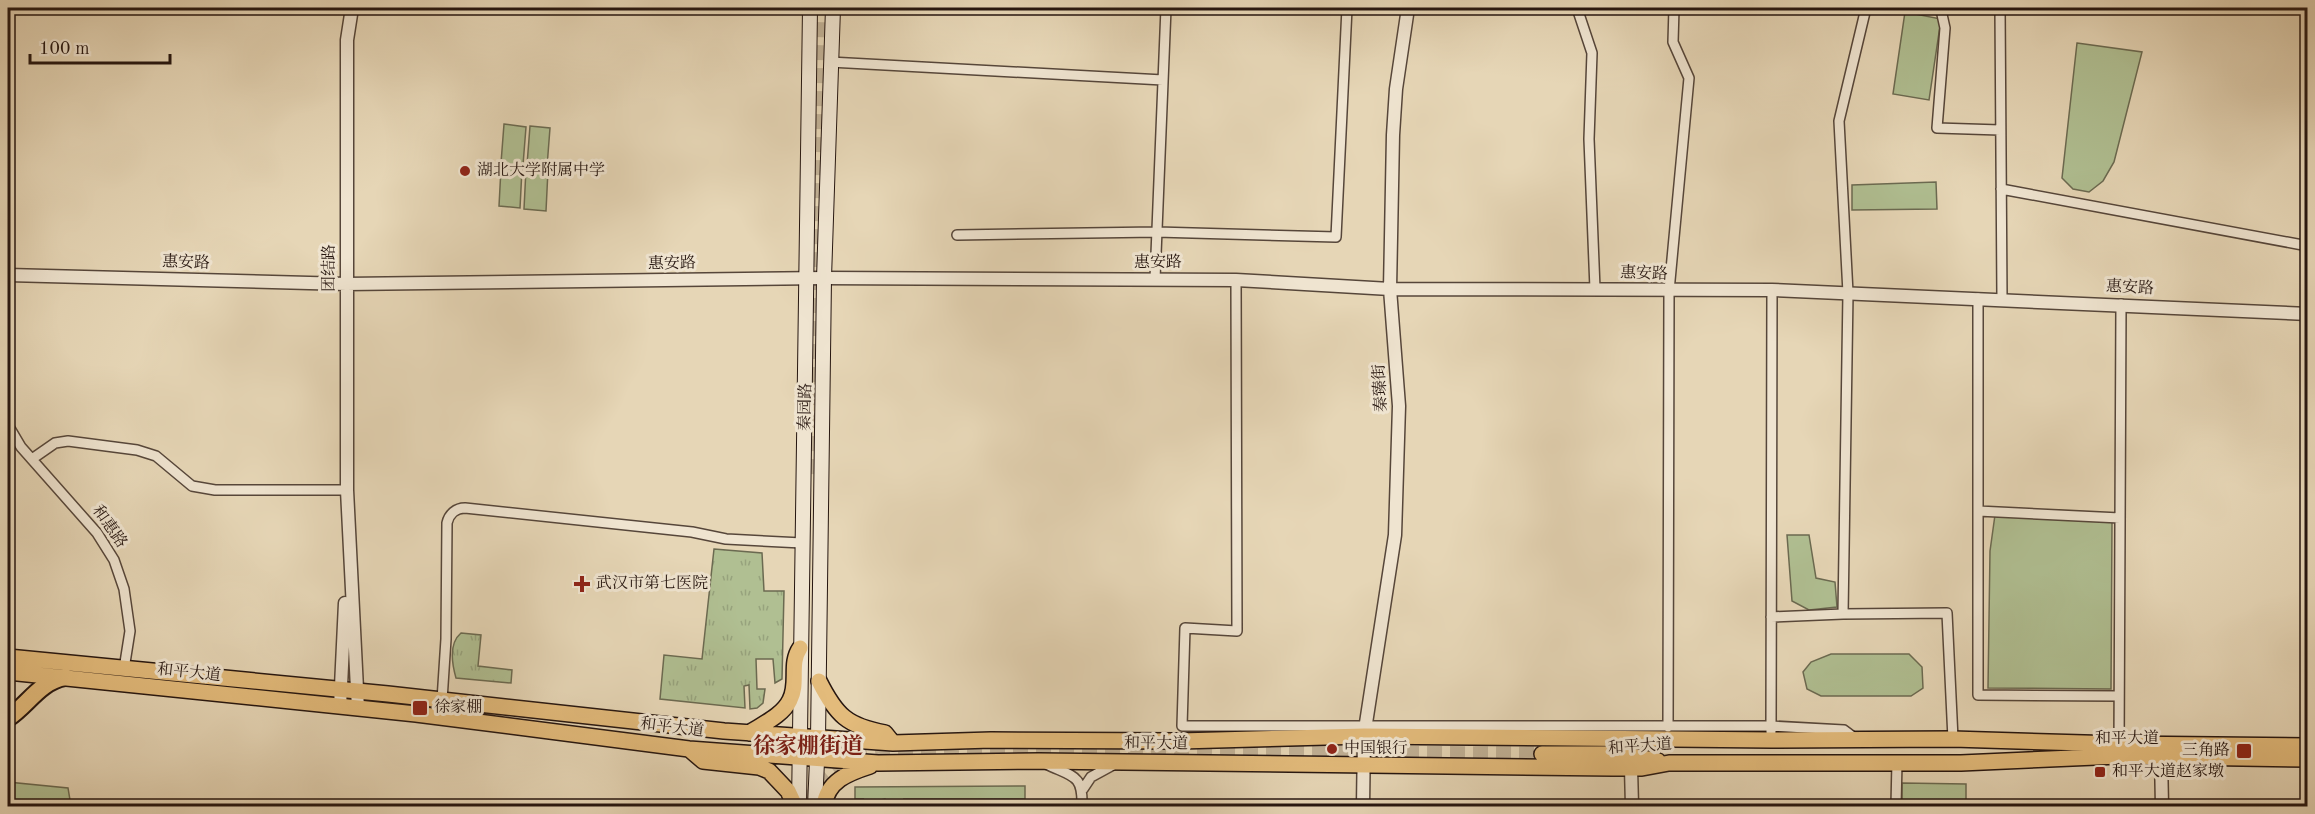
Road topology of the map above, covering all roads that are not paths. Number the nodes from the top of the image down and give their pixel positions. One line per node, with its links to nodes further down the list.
1 (352, 8): 25 (street, 团结路)
2 (810, 8): 21 (main road, 秦园路)
3 (832, 8): 13 (main road, 秦园路)
4 (1166, 8): 14 (street)
5 (1347, 8): 17 (street)
6 (1408, 8): 26 (street, 秦臻街)
7 (1566, 8): 12 (street)
8 (1674, 8): 29 (street)
9 (1866, 8): 30 (street)
10 (1929, 8): 15 (street)
11 (2000, 8): 15 (street)
12 (1577, 9): 27 (street)
13 (830, 62): 14 (street); 22 (main road, 秦园路)
14 (1163, 80): 17 (street)
15 (2000, 130): 16 (street)
16 (2001, 189): 19 (street); 32 (street)
17 (1156, 232): 18 (street); 23 (street)
18 (957, 235)
19 (2307, 246)
20 (8, 275): 25 (street, 惠安路)
21 (806, 279): 22 (street, 惠安路); 25 (street, 惠安路); 41 (main road, 秦园路)
22 (824, 279): 23 (street, 惠安路); 49 (main road, 秦园路)
23 (1155, 279): 24 (street, 惠安路)
24 (1236, 280): 26 (street, 惠安路); 58 (street)
25 (346, 284): 37 (street, 团结路)
26 (1390, 288): 27 (street, 惠安路); 58 (street, 秦臻街)
27 (1595, 289): 29 (street, 惠安路)
28 (1772, 290): 29 (street, 惠安路); 30 (street, 惠安路); 43 (street)
29 (1669, 291): 57 (street)
30 (1848, 293): 31 (street, 惠安路); 42 (street)
31 (1978, 298): 32 (street, 惠安路); 38 (street)
32 (2002, 299): 33 (street, 惠安路)
33 (2121, 304): 34 (street, 惠安路); 39 (street)
34 (2307, 314)
35 (8, 425): 36 (street, 和惠路)
36 (32, 459): 37 (street); 46 (street, 和惠路)
37 (347, 490): 40 (street, 团结路)
38 (1978, 511): 39 (street); 52 (street)
39 (2120, 518): 52 (street)
40 (348, 529): 50 (street, 团结路); 51 (street, 团结路)
41 (802, 543): 44 (main road, 秦园路); 53 (street)
42 (1843, 614): 43 (street); 63 (street)
43 (1771, 618): 60 (street)
44 (800, 648): 59 (main road); 61 (main road, 秦园路)
45 (8, 657): 46 (main road, 和平大道)
46 (124, 669): 50 (main road, 和平大道)
47 (8, 672): 48 (main road, 和平大道)
48 (65, 677): 54 (main road, 和平大道); 56 (highway)
49 (819, 681): 62 (main road, 秦园路); 64 (main road)
50 (341, 689): 51 (main road, 和平大道); 54 (street, 团结路)
51 (357, 691): 53 (main road, 和平大道); 55 (street, 团结路)
52 (2119, 696): 67 (street)
53 (442, 700): 59 (main road, 和平大道)
54 (340, 707): 55 (main road, 和平大道)
55 (357, 709): 66 (main road, 和平大道)
56 (8, 718)
57 (1668, 727): 58 (street); 60 (street)
58 (1365, 731): 60 (main road, 和平大道); 64 (main road, 和平大道); 78 (street, 秦臻街)
59 (749, 733): 61 (main road, 和平大道)
60 (1771, 733): 63 (main road, 和平大道)
61 (800, 737): 62 (main road, 和平大道); 70 (main road, 秦园路)
62 (818, 739): 64 (main road, 和平大道); 71 (main road, 秦园路)
63 (1953, 739): 67 (main road, 和平大道)
64 (893, 743)
65 (2307, 746): 67 (main road, 和平大道)
66 (688, 749): 70 (main road, 和平大道); 81 (main road)
67 (2119, 750): 69 (main road, 和平大道); 75 (main road, 和平大道)
68 (1542, 754): 76 (main road)
69 (2161, 757): 72 (main road, 和平大道); 88 (street)
70 (800, 758): 71 (main road, 和平大道); 81 (main road, 秦园路)
71 (817, 759): 77 (main road, 和平大道); 82 (main road, 秦园路)
72 (2307, 759)
73 (1039, 761): 74 (main road, 和平大道); 77 (main road, 和平大道); 80 (street)
74 (1118, 762): 78 (main road, 和平大道); 80 (street)
75 (1897, 762): 76 (main road, 和平大道); 87 (street)
76 (1669, 763): 79 (main road, 和平大道)
77 (878, 764): 83 (main road)
78 (1363, 765): 79 (main road, 和平大道); 85 (street, 秦臻街)
79 (1631, 768): 86 (street)
80 (1083, 789): 84 (street)
81 (797, 807)
82 (815, 807)
83 (824, 807)
84 (1082, 807)
85 (1363, 807)
86 (1632, 807)
87 (1896, 807)
88 (2162, 807)

